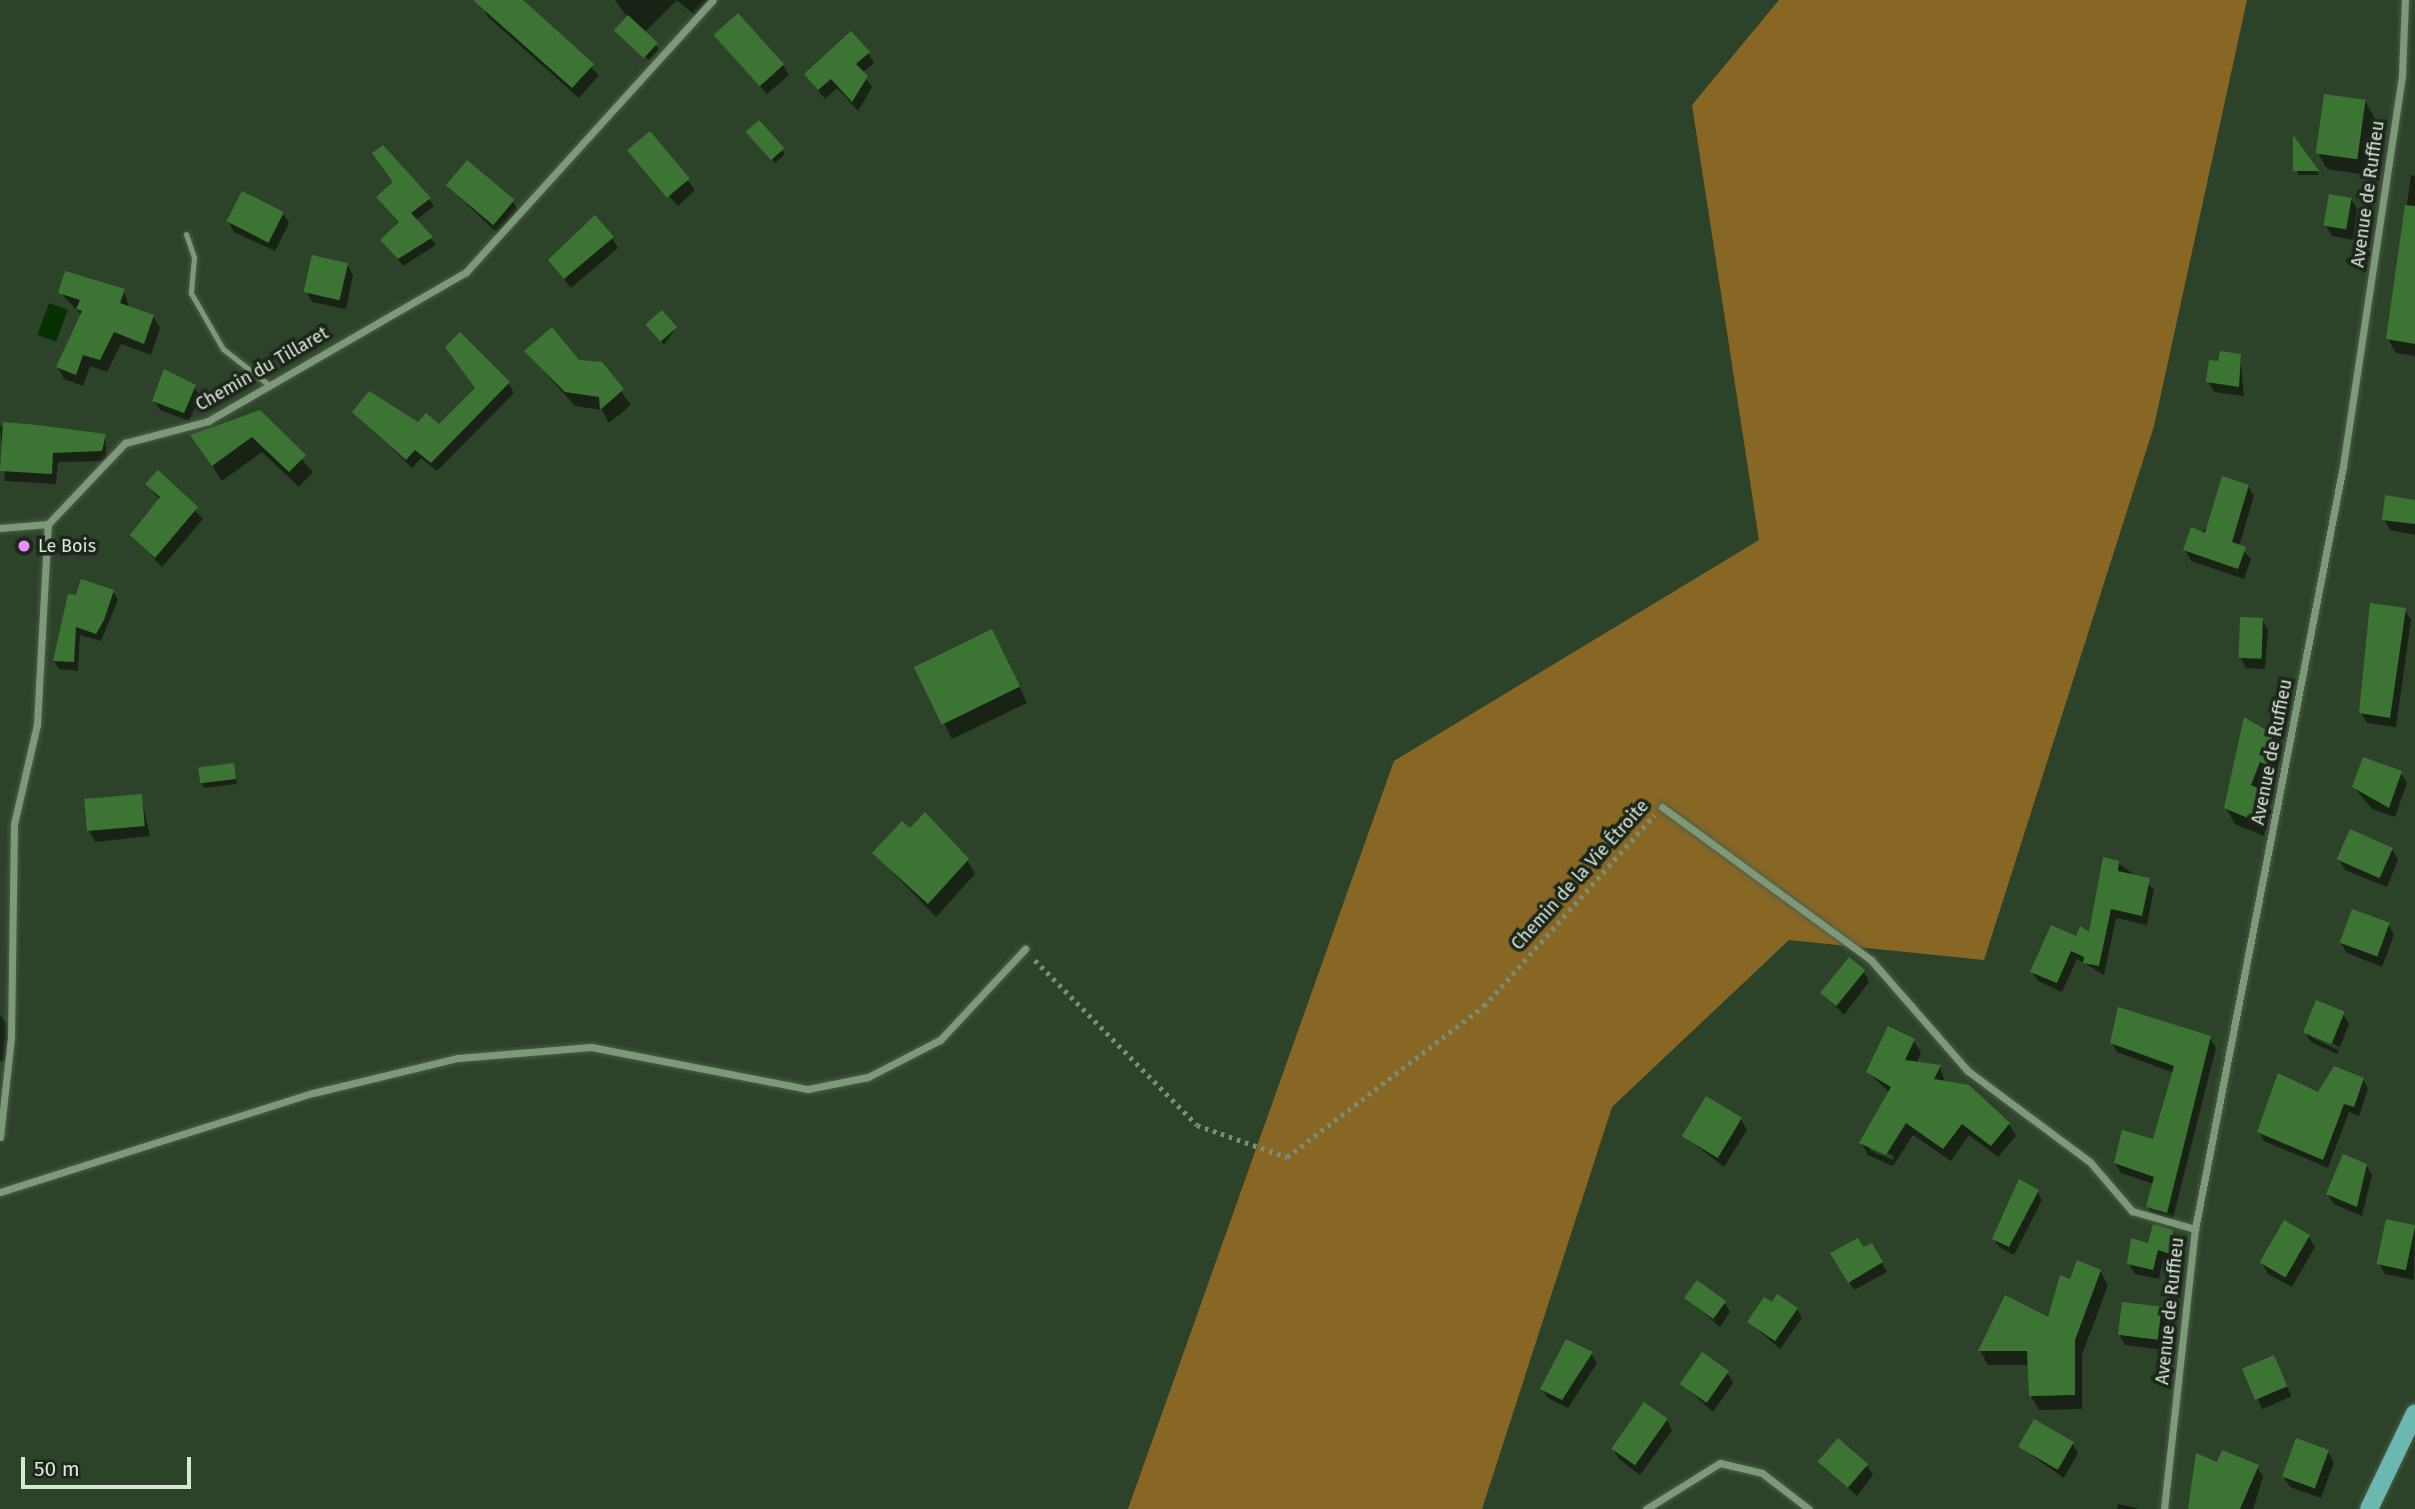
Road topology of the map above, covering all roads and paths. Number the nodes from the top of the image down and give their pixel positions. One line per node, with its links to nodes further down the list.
1 (713, 0): 4 (street, Chemin du Tillaret)
2 (2404, 0): 11 (street, Avenue de Ruffieu)
3 (186, 234): 4 (lane)
4 (269, 385): 5 (street, Chemin du Tillaret)
5 (48, 524): 6 (street); 9 (street)
6 (0, 527)
7 (1662, 807): 8 (path, Chemin de la Vie Étroite); 11 (street, Chemin de la Vie Étroite)
8 (1025, 949): 10 (street)
9 (0, 1137)
10 (0, 1192)
11 (2195, 1228): 15 (street, Avenue de Ruffieu)
12 (2415, 1413): 16 (main road)
13 (1646, 1509): 14 (street)
14 (1809, 1509)
15 (2164, 1509)
16 (2369, 1509)

